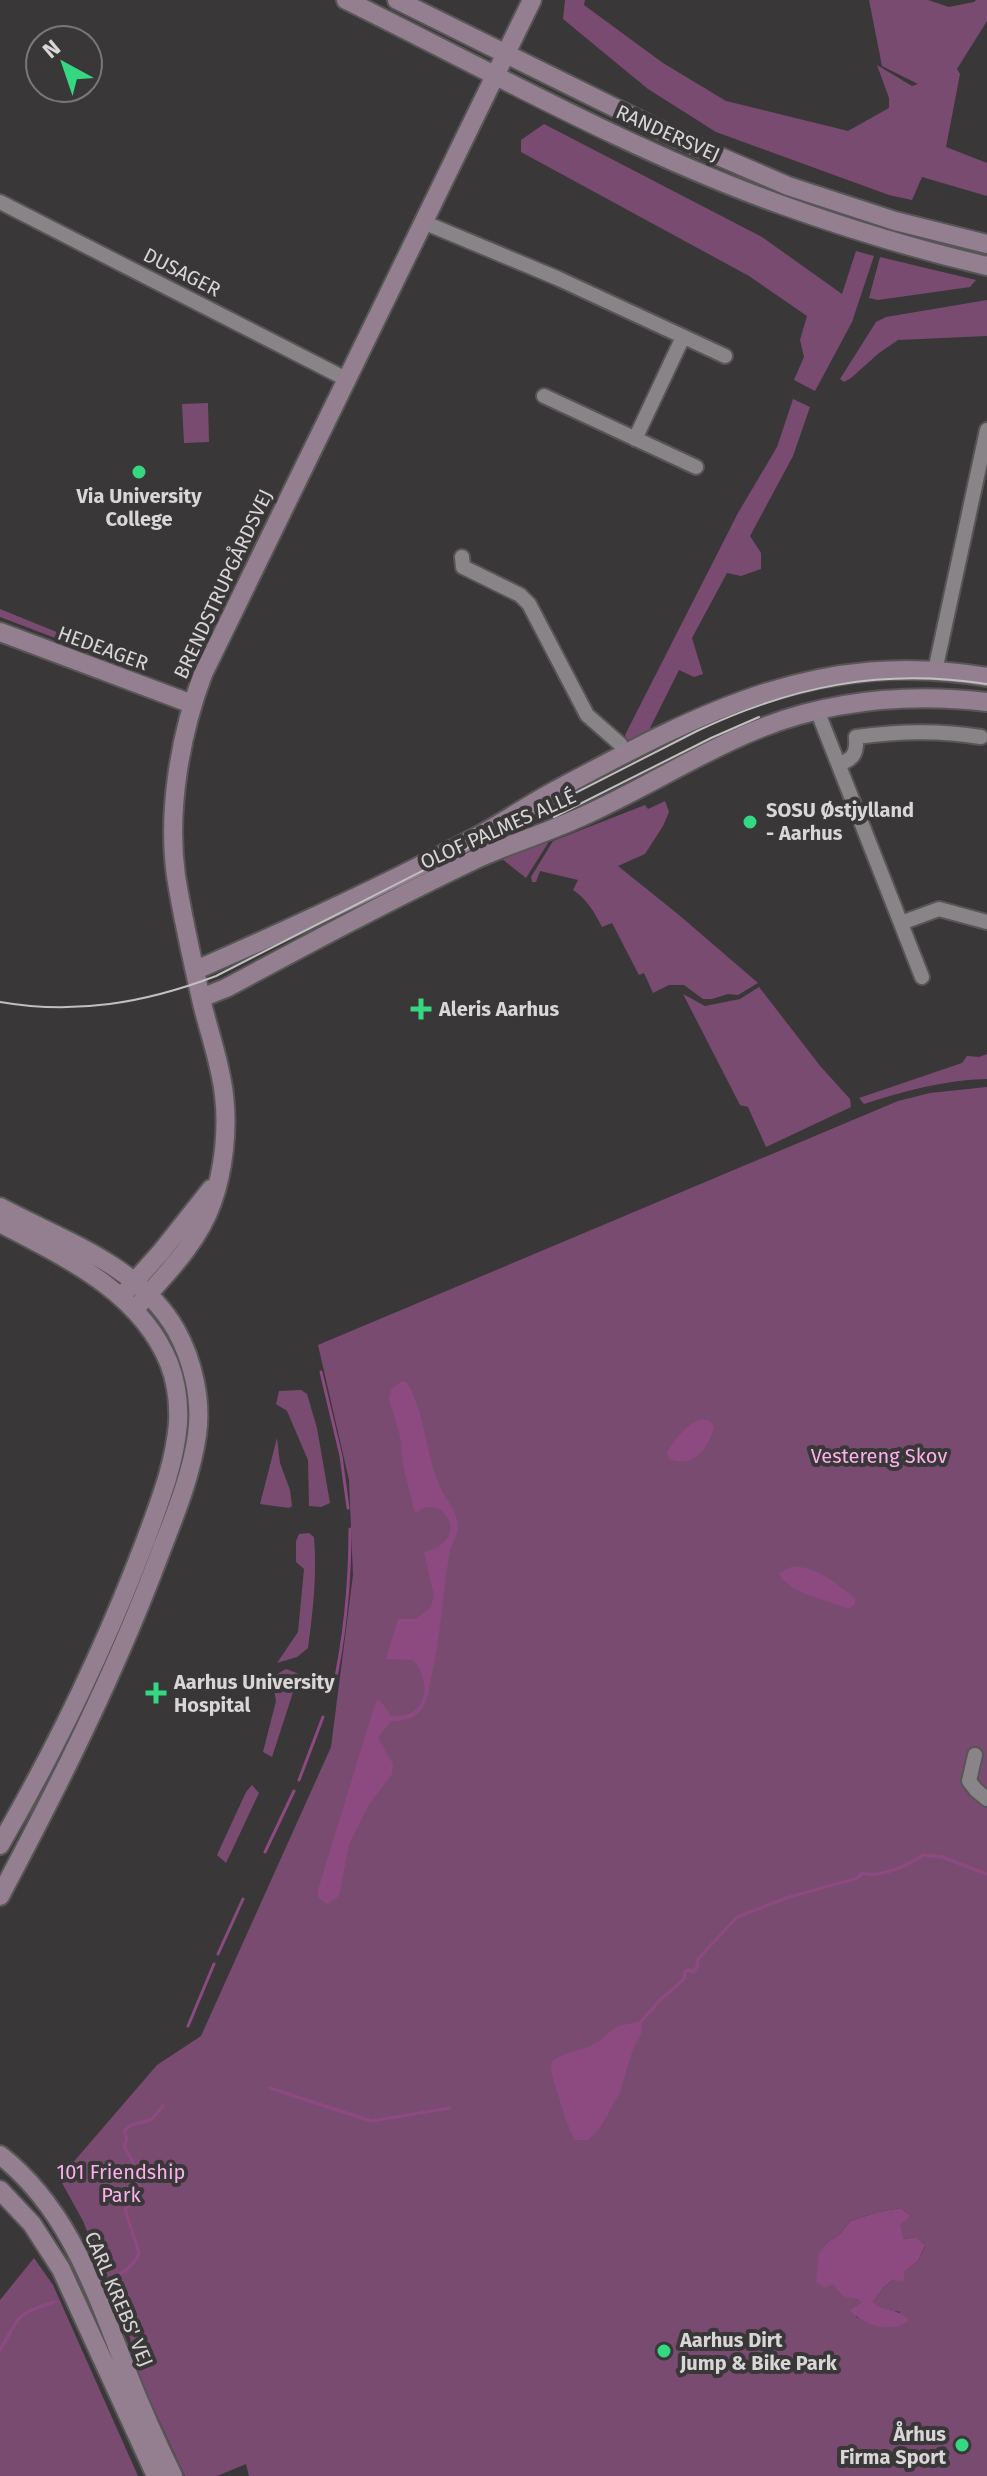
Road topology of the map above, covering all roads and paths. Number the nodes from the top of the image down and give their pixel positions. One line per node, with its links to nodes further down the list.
1 (346, 0): 5 (street, RANDERSVEJ)
2 (397, 0): 4 (street, RANDERSVEJ)
3 (532, 0): 4 (street, BRENDSTRUPGÅRDSVEJ)
4 (505, 53): 5 (street, BRENDSTRUPGÅRDSVEJ); 8 (street, RANDERSVEJ)
5 (494, 74): 7 (street, BRENDSTRUPGÅRDSVEJ); 9 (street, RANDERSVEJ)
6 (0, 202): 12 (street, DUSAGER)
7 (423, 222): 10 (street); 12 (street, BRENDSTRUPGÅRDSVEJ)
8 (987, 244)
9 (987, 266)
10 (683, 337): 11 (street); 15 (street)
11 (725, 356)
12 (346, 379): 22 (street, BRENDSTRUPGÅRDSVEJ)
13 (544, 396): 15 (street)
14 (987, 430): 19 (street)
15 (635, 439): 16 (street)
16 (696, 467)
17 (462, 557): 25 (street)
18 (0, 632): 22 (street, HEDEAGER)
19 (935, 671): 20 (street, OLOF PALMES ALLÉ); 25 (street, OLOF PALMES ALLÉ)
20 (987, 677)
21 (987, 702): 23 (street, OLOF PALMES ALLÉ)
22 (192, 704): 29 (street, BRENDSTRUPGÅRDSVEJ)
23 (817, 710): 26 (street); 31 (street, OLOF PALMES ALLÉ)
24 (981, 737): 26 (street)
25 (627, 754): 29 (street, OLOF PALMES ALLÉ)
26 (839, 764): 28 (street)
27 (987, 922): 28 (street)
28 (901, 923): 30 (street)
29 (196, 970): 31 (street, BRENDSTRUPGÅRDSVEJ)
30 (922, 977)
31 (201, 998): 32 (street, BRENDSTRUPGÅRDSVEJ)
32 (218, 1180): 35 (street, BRENDSTRUPGÅRDSVEJ); 35 (street, BRENDSTRUPGÅRDSVEJ)
33 (0, 1207): 35 (street)
34 (0, 1223): 35 (street)
35 (135, 1293): 38 (street); 39 (street)
36 (975, 1755): 37 (street)
37 (987, 1799)
38 (0, 1845)
39 (0, 1896)
40 (0, 2155): 43 (street, CARL KREBS' VEJ)
41 (0, 2190): 42 (street, CARL KREBS' VEJ)
42 (156, 2476)
43 (173, 2476)

